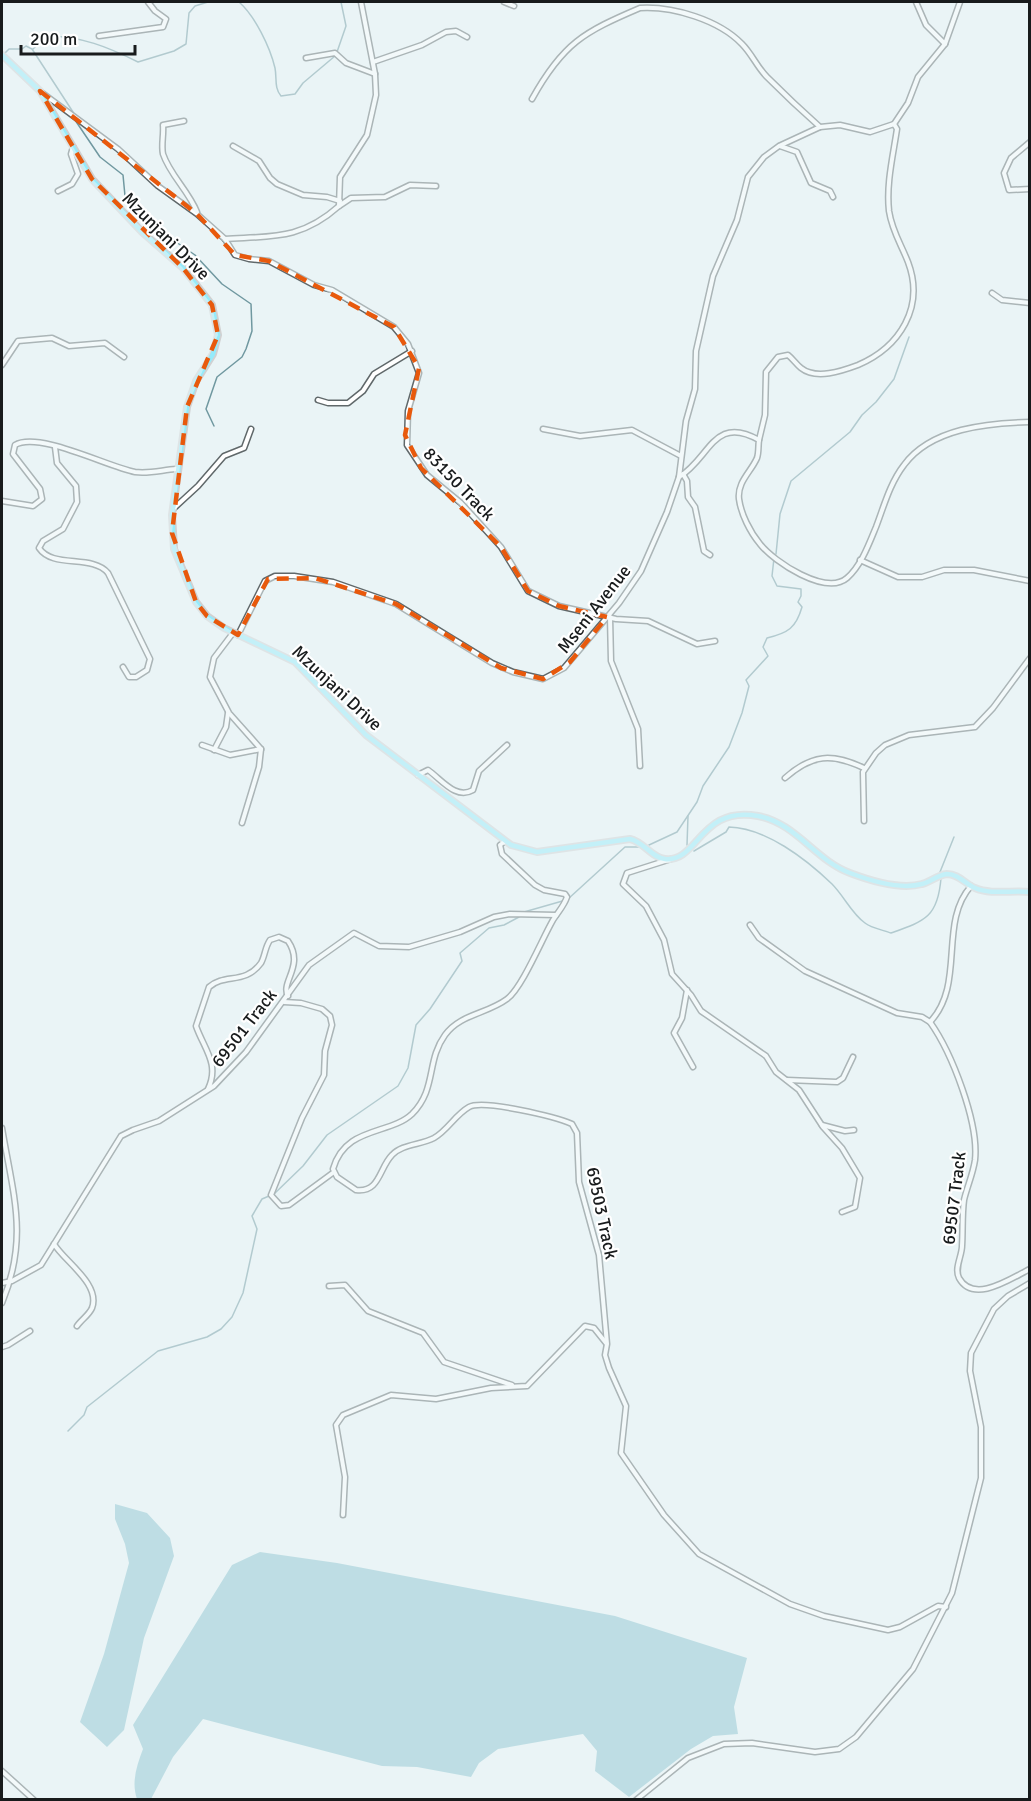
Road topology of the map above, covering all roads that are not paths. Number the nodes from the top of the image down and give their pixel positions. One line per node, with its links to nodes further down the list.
1 (148, 2): 7 (street)
2 (361, 2): 12 (street)
3 (504, 2): 6 (street)
4 (916, 2): 9 (street)
5 (960, 2): 9 (street)
6 (514, 6)
7 (99, 36)
8 (467, 37): 12 (street)
9 (945, 44): 17 (street)
10 (2, 55): 14 (main road, Mzunjani Drive)
11 (306, 58): 13 (street)
12 (373, 62): 13 (street)
13 (375, 74): 27 (street)
14 (40, 91): 22 (main road, Mzunjani Drive); 28 (street)
15 (532, 99): 18 (street)
16 (184, 121): 28 (street)
17 (894, 124): 18 (street); 39 (street)
18 (820, 127): 21 (street)
19 (1029, 142): 24 (street)
20 (233, 146): 27 (street)
21 (779, 146): 26 (street); 41 (street)
22 (73, 147): 25 (street); 42 (main road, Mzunjani Drive)
23 (436, 186): 27 (street)
24 (1029, 189)
25 (58, 191)
26 (833, 197)
27 (339, 204): 29 (street)
28 (197, 214): 29 (street)
29 (225, 239): 32 (street)
30 (992, 293): 31 (street)
31 (1029, 303)
32 (412, 351): 35 (street); 49 (street, 83150 Track)
33 (124, 357): 34 (street)
34 (2, 365)
35 (318, 400)
36 (1029, 422): 47 (street)
37 (251, 429): 45 (street)
38 (543, 429): 41 (street)
39 (759, 440): 43 (street, Mseni Avenue); 47 (street)
40 (55, 447): 42 (street); 44 (street); 53 (street)
41 (681, 456): 43 (street)
42 (176, 469): 45 (main road, Mzunjani Drive)
43 (681, 476): 46 (street); 49 (street, Mseni Avenue)
44 (2, 501)
45 (173, 510): 50 (main road, Mzunjani Drive)
46 (711, 555)
47 (860, 560): 48 (street)
48 (1029, 581)
49 (608, 617): 50 (street, Mseni Avenue); 51 (street, 83150 Track); 59 (street)
50 (236, 634): 54 (street); 61 (main road, Mzunjani Drive)
51 (715, 641)
52 (1029, 658): 60 (street)
53 (123, 668)
54 (229, 713): 57 (street); 58 (street)
55 (507, 745): 61 (street)
56 (202, 746): 58 (street)
57 (261, 749): 58 (street); 64 (street)
58 (214, 750)
59 (640, 766)
60 (864, 768): 62 (street); 63 (street)
61 (418, 775): 65 (main road, Mzunjani Drive)
62 (785, 778)
63 (864, 821)
64 (242, 823)
65 (504, 842): 66 (main road, Mzunjani Drive); 69 (street)
66 (671, 859): 67 (main road); 71 (street)
67 (971, 886): 68 (main road); 74 (street)
68 (1029, 892)
69 (556, 914): 72 (street, 69501 Track); 82 (street)
70 (750, 925): 74 (street)
71 (687, 990): 76 (street); 77 (street)
72 (288, 996): 73 (street, 69501 Track); 78 (street)
73 (285, 1002): 78 (street, 69501 Track); 82 (street)
74 (930, 1022): 85 (street, 69507 Track)
75 (853, 1057): 77 (street)
76 (693, 1067)
77 (787, 1081): 79 (street)
78 (206, 1092): 84 (street, 69501 Track)
79 (821, 1124): 81 (street); 83 (street)
80 (2, 1128): 86 (street)
81 (854, 1130)
82 (334, 1172): 93 (street, 69503 Track)
83 (842, 1212)
84 (54, 1244): 86 (street, 69501 Track); 91 (street)
85 (1029, 1269)
86 (12, 1281): 87 (street); 90 (street)
87 (2, 1282)
88 (1029, 1283): 97 (street)
89 (329, 1286): 95 (street)
90 (2, 1303)
91 (77, 1326)
92 (30, 1331): 94 (street)
93 (607, 1344): 95 (street); 97 (street, 69503 Track)
94 (2, 1347)
95 (513, 1386): 96 (street)
96 (343, 1515)
97 (946, 1607): 100 (street)
98 (2, 1771): 99 (street)
99 (34, 1800)
100 (636, 1800)

